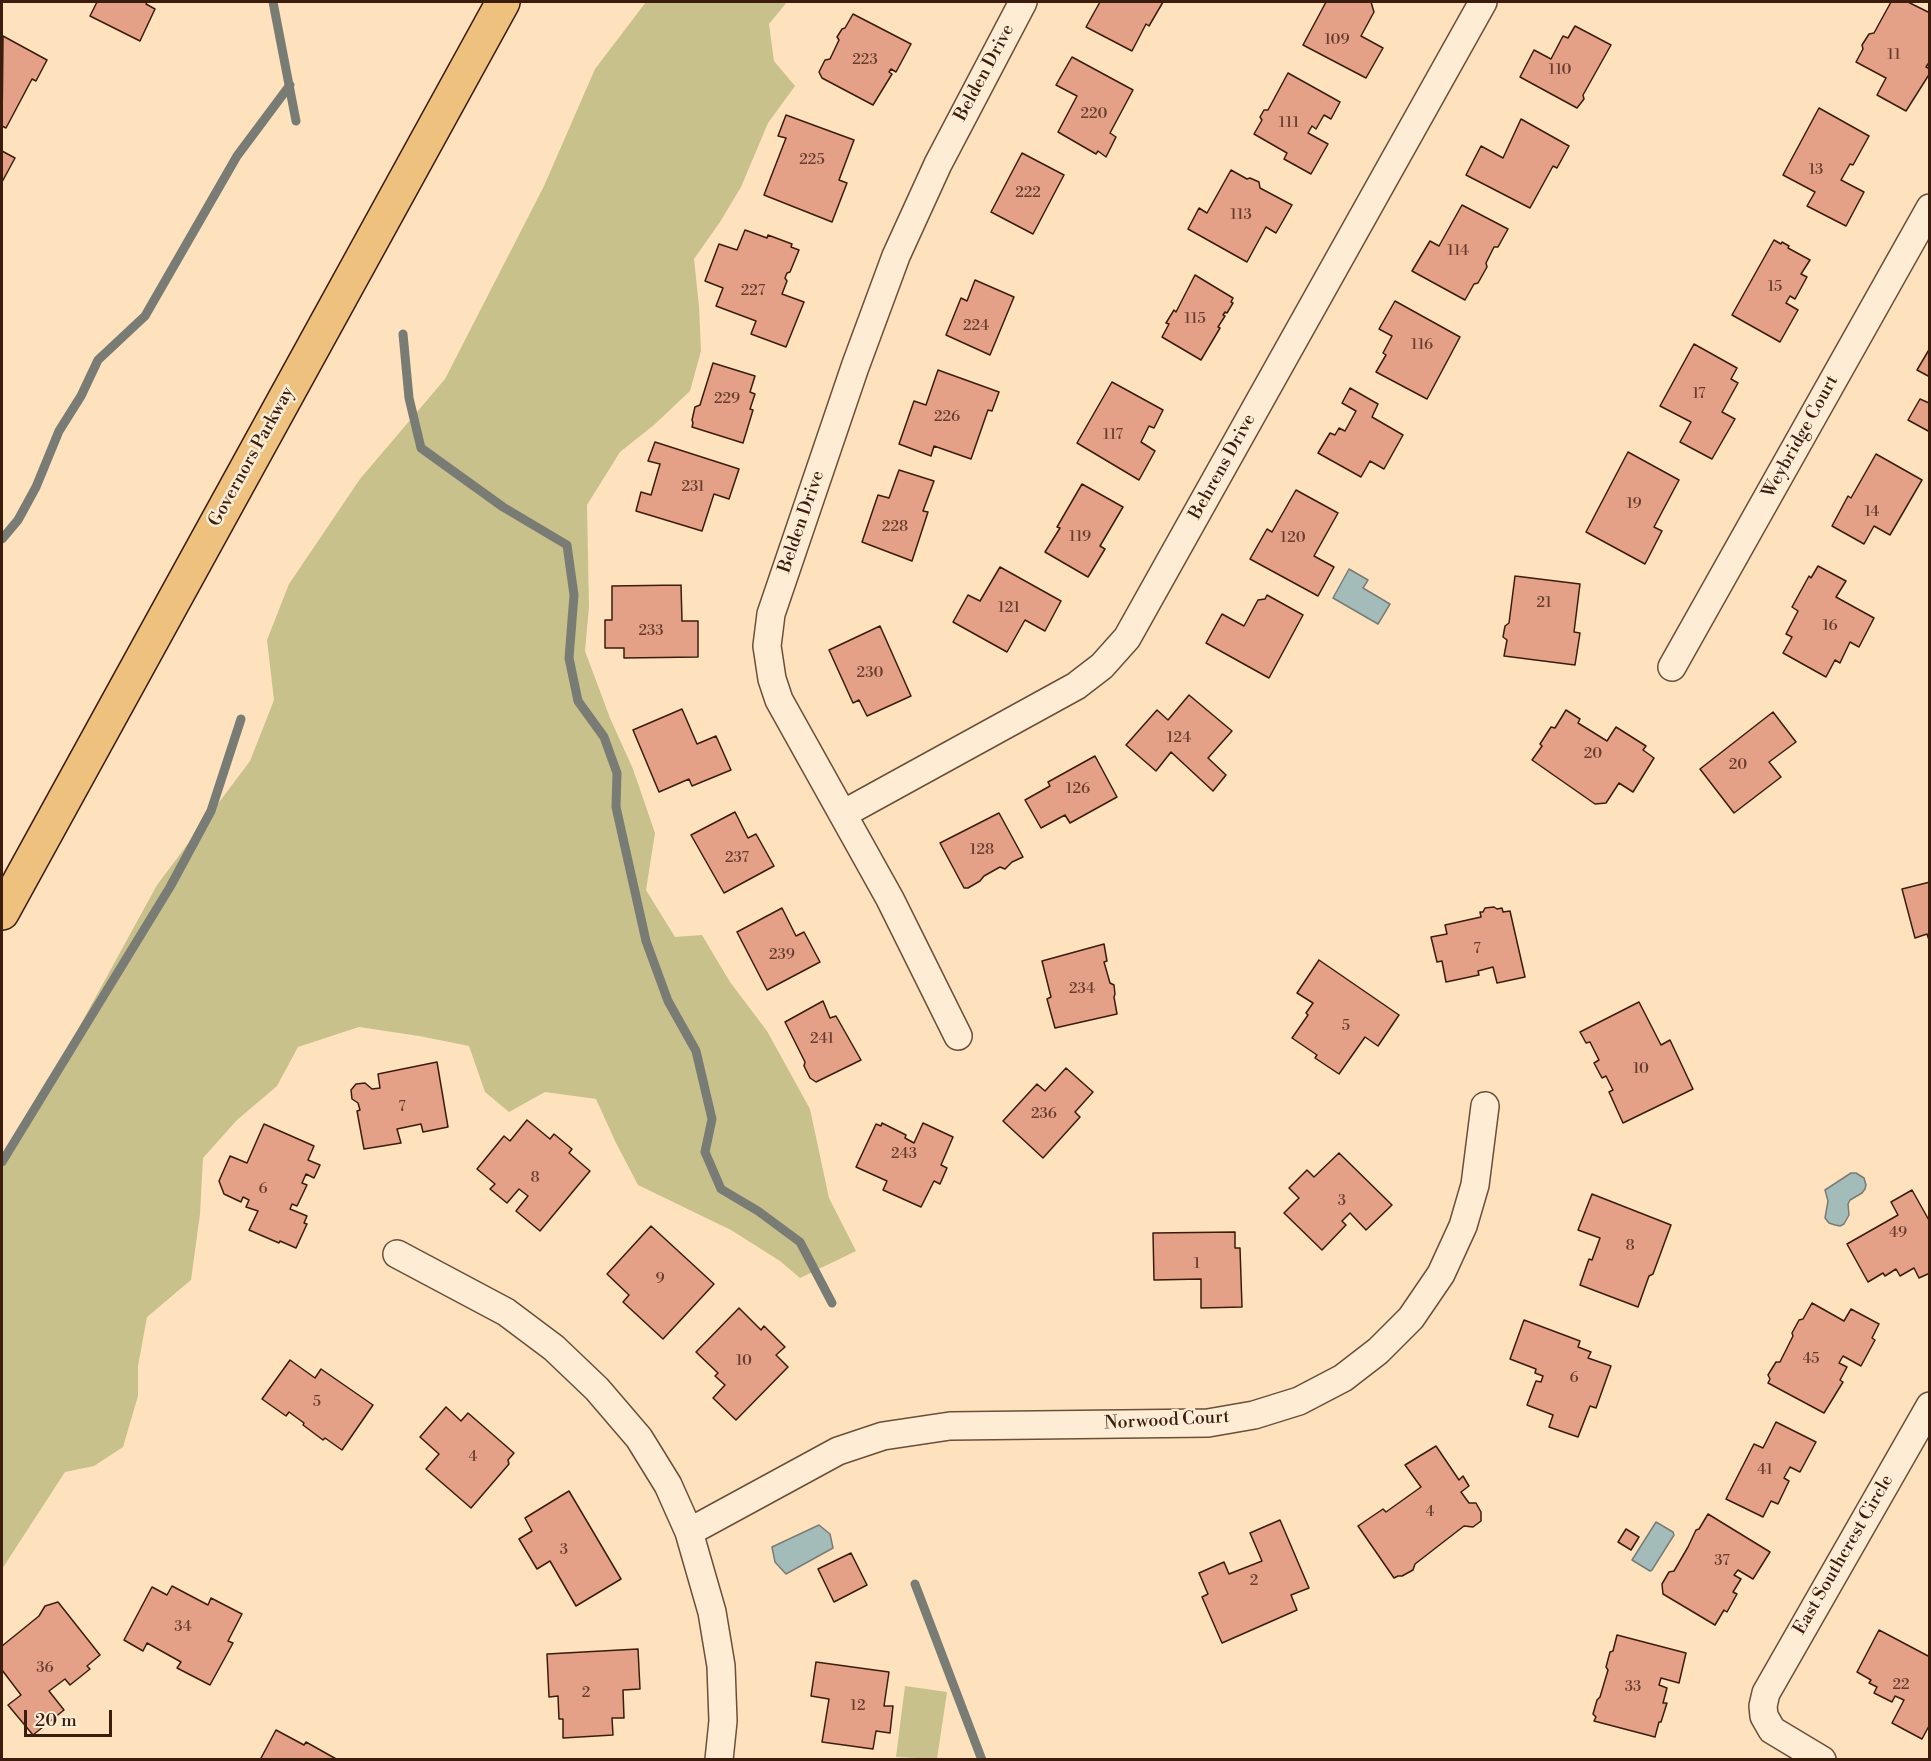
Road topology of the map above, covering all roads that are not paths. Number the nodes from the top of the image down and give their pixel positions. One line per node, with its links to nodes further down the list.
1 (503, 2): 7 (main road, Governors Parkway)
2 (1023, 2): 6 (street, Belden Drive)
3 (1483, 2): 6 (street, Behrens Drive)
4 (1929, 207): 5 (street, Weybridge Court)
5 (1672, 667)
6 (843, 814): 8 (street, Belden Drive)
7 (2, 913)
8 (958, 1036)
9 (1485, 1106): 12 (street, Norwood Court)
10 (397, 1254): 12 (street)
11 (1929, 1406): 14 (street, East Southcrest Circle)
12 (688, 1532): 13 (street)
13 (719, 1760)
14 (1822, 1760)

